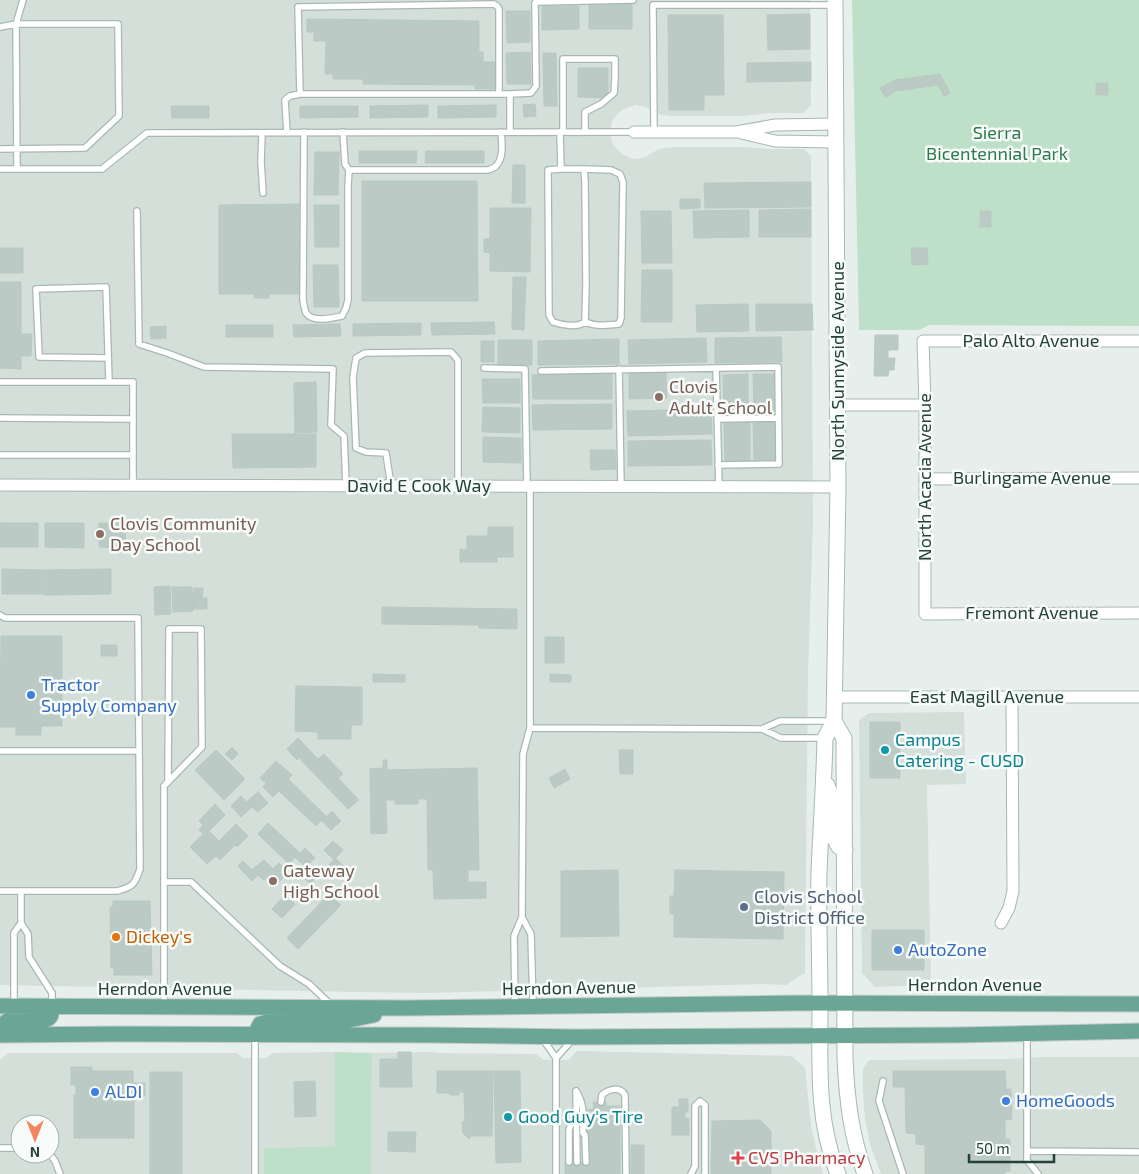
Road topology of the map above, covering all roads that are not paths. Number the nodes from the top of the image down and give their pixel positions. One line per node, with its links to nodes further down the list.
1 (23, 0): 4 (lane)
2 (633, 0): 8 (lane)
3 (835, 2): 9 (main road, North Sunnyside Avenue); 17 (lane)
4 (16, 24): 5 (lane); 23 (lane); 23 (lane)
5 (0, 27)
6 (300, 94): 7 (lane); 7 (lane); 20 (lane)
7 (499, 94): 8 (lane)
8 (510, 94): 13 (lane)
9 (836, 124): 18 (street); 21 (main road, North Sunnyside Avenue)
10 (304, 132): 11 (lane); 20 (lane); 28 (lane)
11 (343, 132): 12 (lane); 28 (lane)
12 (502, 132): 13 (lane); 28 (lane)
13 (510, 132): 14 (lane)
14 (562, 132): 15 (lane); 15 (lane); 25 (lane)
15 (585, 132): 16 (lane)
16 (634, 132): 17 (street)
17 (654, 132): 18 (street)
18 (736, 132): 21 (street)
19 (262, 133): 20 (lane); 24 (lane); 29 (lane)
20 (286, 133)
21 (836, 142): 41 (main road, North Sunnyside Avenue)
22 (0, 149): 23 (lane)
23 (17, 149): 24 (lane)
24 (17, 169): 27 (lane)
25 (561, 169): 26 (lane); 31 (lane)
26 (584, 169): 31 (lane); 31 (lane)
27 (0, 170)
28 (350, 170)
29 (262, 193)
30 (137, 211): 54 (lane)
31 (585, 322)
32 (923, 341): 33 (street, Palo Alto Avenue); 42 (street, North Acacia Avenue)
33 (1139, 341)
34 (108, 358): 34 (lane); 40 (lane)
35 (484, 368): 57 (lane)
36 (716, 368): 37 (lane); 44 (lane); 46 (lane)
37 (619, 370): 38 (lane); 58 (lane)
38 (541, 371)
39 (0, 382): 40 (lane)
40 (109, 382): 45 (lane)
41 (838, 405): 42 (street); 60 (main road, North Sunnyside Avenue)
42 (925, 405): 51 (street, North Acacia Avenue)
43 (0, 418): 45 (lane)
44 (778, 418): 46 (lane); 49 (lane)
45 (133, 419): 48 (lane)
46 (717, 419): 49 (lane)
47 (0, 455): 48 (lane)
48 (133, 455): 53 (lane)
49 (718, 465): 59 (lane)
50 (1139, 478): 51 (street, Burlingame Avenue)
51 (925, 479): 62 (street, North Acacia Avenue)
52 (0, 485): 53 (street, David E Cook Way)
53 (134, 486): 54 (street, David E Cook Way)
54 (346, 486): 55 (street, David E Cook Way)
55 (391, 486): 56 (street, David E Cook Way); 56 (lane)
56 (458, 486): 57 (street, David E Cook Way)
57 (528, 486): 58 (street, David E Cook Way); 68 (lane)
58 (621, 486): 59 (street, David E Cook Way)
59 (719, 486): 60 (street, David E Cook Way)
60 (838, 487): 65 (main road, North Sunnyside Avenue)
61 (1139, 613): 62 (street, Fremont Avenue)
62 (925, 614)
63 (0, 615): 72 (lane)
64 (1139, 697): 66 (street, East Magill Avenue)
65 (835, 698): 66 (street, East Magill Avenue); 67 (main road, North Sunnyside Avenue)
66 (1012, 698): 81 (street)
67 (834, 721): 69 (lane); 70 (main road, North Sunnyside Avenue); 75 (main road, North Sunnyside Avenue)
68 (530, 728): 69 (lane); 79 (lane)
69 (762, 729): 70 (lane)
70 (825, 738): 73 (main road, North Sunnyside Avenue)
71 (0, 751): 72 (lane)
72 (139, 751): 78 (lane)
73 (824, 776): 75 (main road); 82 (main road, North Sunnyside Avenue)
74 (168, 781): 74 (lane); 76 (lane)
75 (844, 848): 83 (main road, North Sunnyside Avenue)
76 (165, 882): 87 (lane); 89 (lane)
77 (0, 891): 78 (lane)
78 (21, 891): 80 (lane)
79 (522, 917): 88 (lane); 91 (lane)
80 (21, 923): 85 (lane); 86 (lane)
81 (1001, 923)
82 (820, 1004): 83 (main road, Herndon Avenue); 88 (main road, Herndon Avenue); 97 (main road, North Sunnyside Avenue)
83 (846, 1004): 84 (main road, Herndon Avenue); 98 (main road, North Sunnyside Avenue)
84 (1139, 1004)
85 (7, 1006): 86 (main road, Herndon Avenue)
86 (52, 1007): 87 (main road, Herndon Avenue); 92 (main road)
87 (164, 1007): 89 (main road, Herndon Avenue)
88 (533, 1007): 91 (main road, Herndon Avenue)
89 (334, 1008): 90 (main road, Herndon Avenue)
90 (407, 1008): 91 (main road, Herndon Avenue); 95 (main road)
91 (515, 1008)
92 (0, 1028)
93 (1139, 1031): 94 (main road)
94 (1027, 1033): 98 (main road); 105 (lane)
95 (255, 1034): 96 (main road); 99 (main road); 108 (lane)
96 (0, 1035)
97 (820, 1035): 98 (main road); 100 (main road); 113 (main road, North Sunnyside Avenue)
98 (845, 1035): 114 (main road, North Sunnyside Avenue)
99 (541, 1036): 100 (main road); 101 (lane)
100 (574, 1037): 101 (lane)
101 (556, 1058): 109 (lane)
102 (883, 1081): 115 (lane)
103 (601, 1102): 110 (lane)
104 (576, 1106): 104 (lane); 107 (lane)
105 (1027, 1151): 106 (lane); 116 (lane)
106 (1139, 1152)
107 (569, 1162)
108 (254, 1174)
109 (556, 1174)
110 (626, 1174)
111 (690, 1174): 112 (lane)
112 (705, 1174)
113 (838, 1174)
114 (865, 1174)
115 (903, 1174)
116 (1038, 1174)

